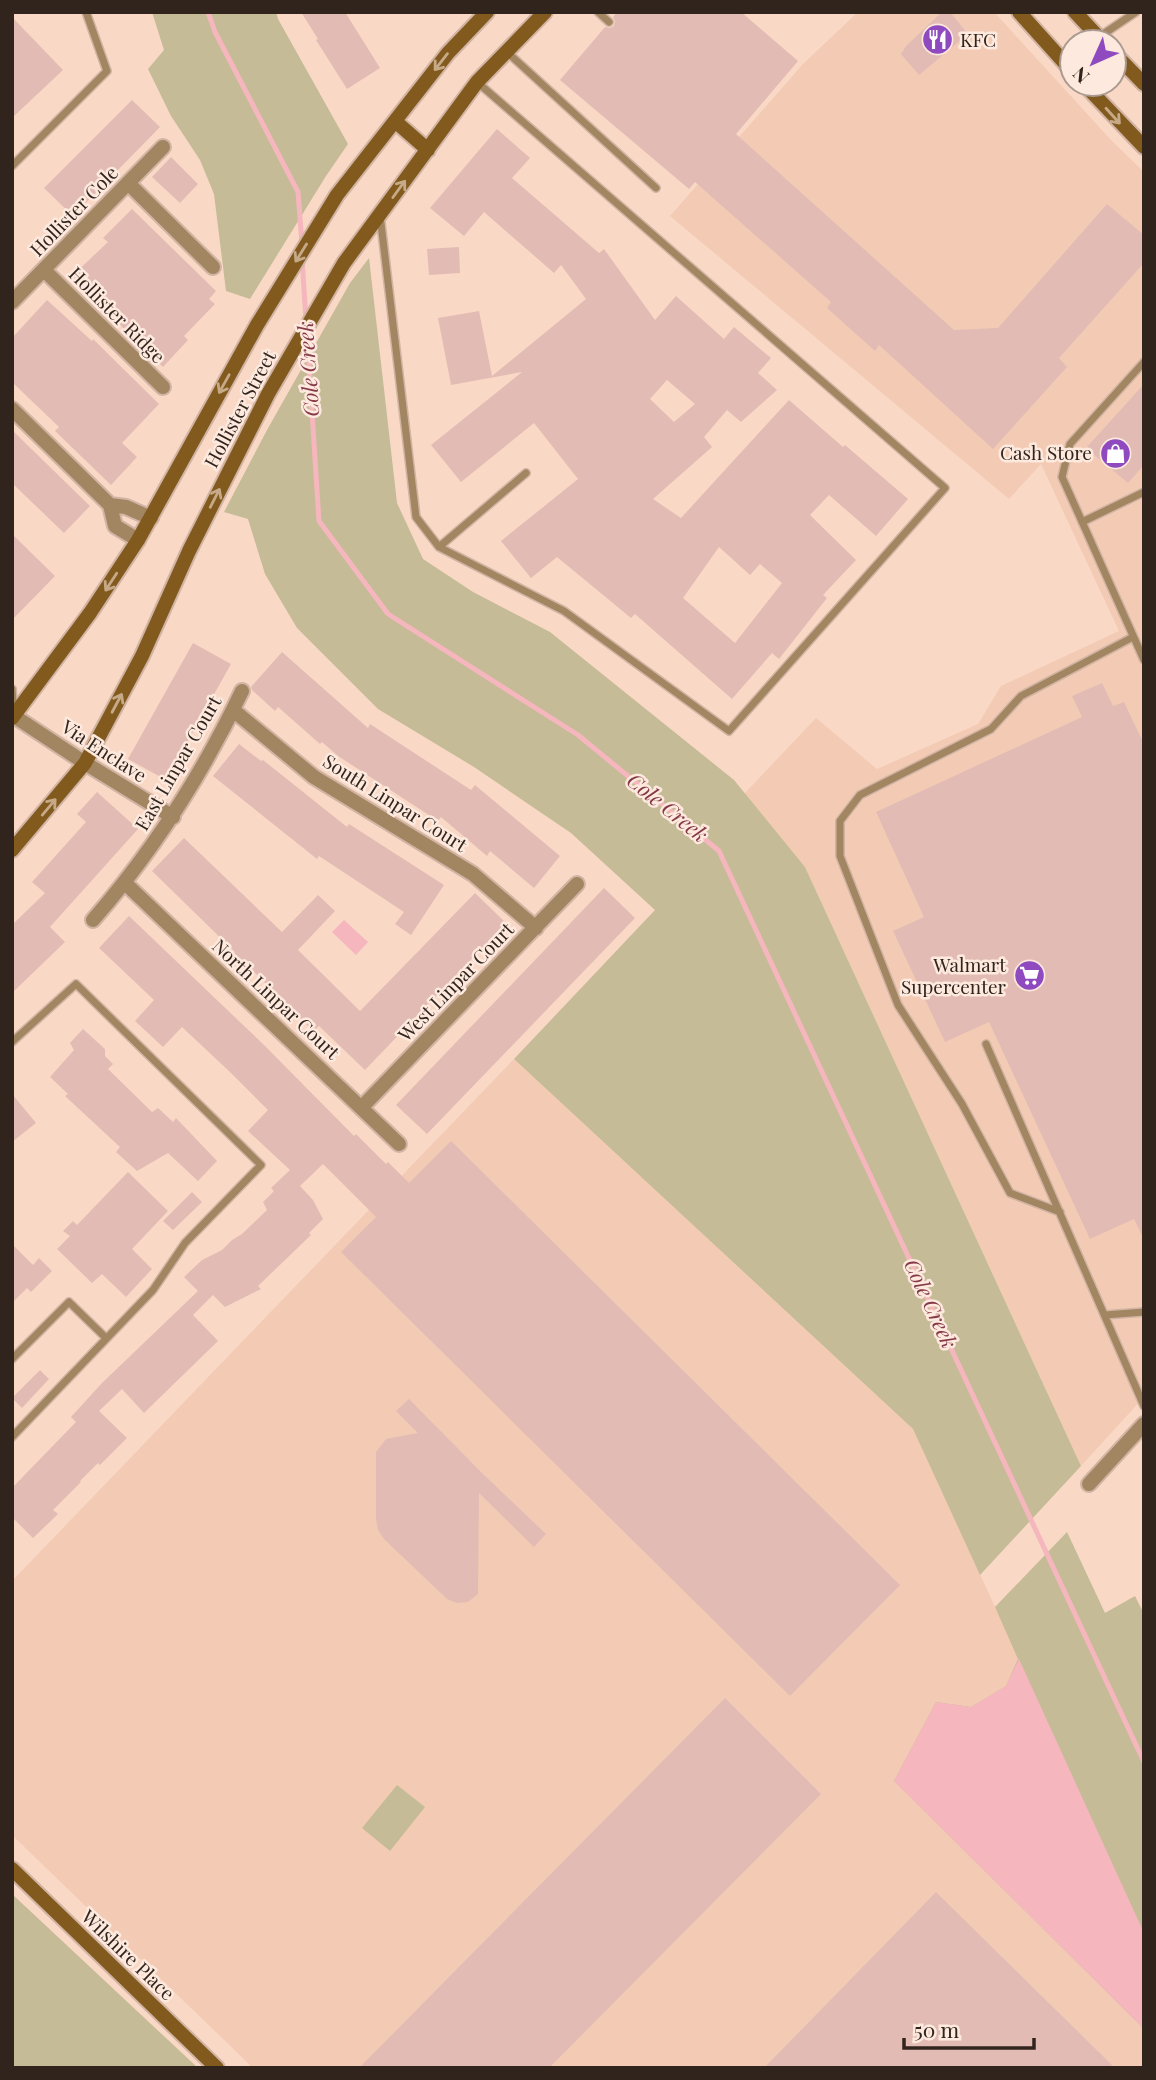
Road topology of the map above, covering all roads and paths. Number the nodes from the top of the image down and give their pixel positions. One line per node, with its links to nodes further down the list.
1 (86, 12): 21 (lane)
2 (487, 12): 17 (main road, Hollister Street, one-way to 17)
3 (545, 12): 11 (main road, Hollister Street)
4 (598, 12): 8 (lane)
5 (1019, 12): 12 (main road)
6 (1074, 12): 9 (main road)
7 (1136, 12): 10 (lane)
8 (609, 22)
9 (1089, 28)
10 (1116, 28)
11 (507, 52): 14 (main road, Hollister Street); 23 (lane)
12 (1058, 55)
13 (1128, 67): 15 (main road)
14 (477, 82): 20 (main road, Hollister Street); 37 (lane)
15 (1144, 83)
16 (1097, 98): 19 (main road, one-way to 19)
17 (395, 121): 20 (main road); 34 (main road, Hollister Street, one-way to 34)
18 (163, 147): 22 (street, Hollister Cole)
19 (1144, 147)
20 (428, 150): 24 (main road, Hollister Street, one-way to 20)
21 (12, 166)
22 (128, 183): 25 (street); 26 (street, Hollister Cole)
23 (656, 188)
24 (380, 215): 37 (lane); 44 (main road, Hollister Street, one-way to 24)
25 (213, 267)
26 (44, 270): 27 (street, Hollister Cole); 29 (street, Hollister Ridge)
27 (12, 302)
28 (1144, 362): 35 (lane)
29 (163, 387)
30 (12, 409): 33 (street)
31 (526, 473): 37 (lane)
32 (1144, 492): 35 (lane)
33 (110, 505): 34 (street); 36 (street)
34 (150, 518): 36 (main road, Hollister Street)
35 (1082, 522): 38 (lane)
36 (138, 540): 43 (main road, Hollister Street, one-way to 43)
37 (439, 547)
38 (1133, 637): 39 (lane); 55 (lane)
39 (1144, 660)
40 (12, 689): 43 (lane)
41 (242, 691): 42 (street, East Linpar Court)
42 (233, 710): 45 (street, East Linpar Court); 50 (street, South Linpar Court)
43 (13, 717): 44 (street, Via Enclave)
44 (85, 763): 45 (street, Via Enclave); 46 (main road, Hollister Street, one-way to 44)
45 (173, 817): 47 (street, East Linpar Court)
46 (12, 850)
47 (125, 883): 49 (street, East Linpar Court); 53 (street, North Linpar Court)
48 (577, 884): 50 (street, West Linpar Court)
49 (93, 920)
50 (537, 928): 53 (street, West Linpar Court)
51 (12, 1042): 58 (lane)
52 (986, 1044): 55 (lane)
53 (362, 1107): 54 (street, North Linpar Court)
54 (399, 1144)
55 (1060, 1212): 57 (lane)
56 (1144, 1312): 57 (lane)
57 (1105, 1315): 60 (lane)
58 (107, 1338): 59 (lane); 62 (lane)
59 (12, 1359)
60 (1144, 1406)
61 (1144, 1424): 63 (street)
62 (12, 1437)
63 (1089, 1484)
64 (12, 1869): 65 (main road, Wilshire Place)
65 (217, 2068)

